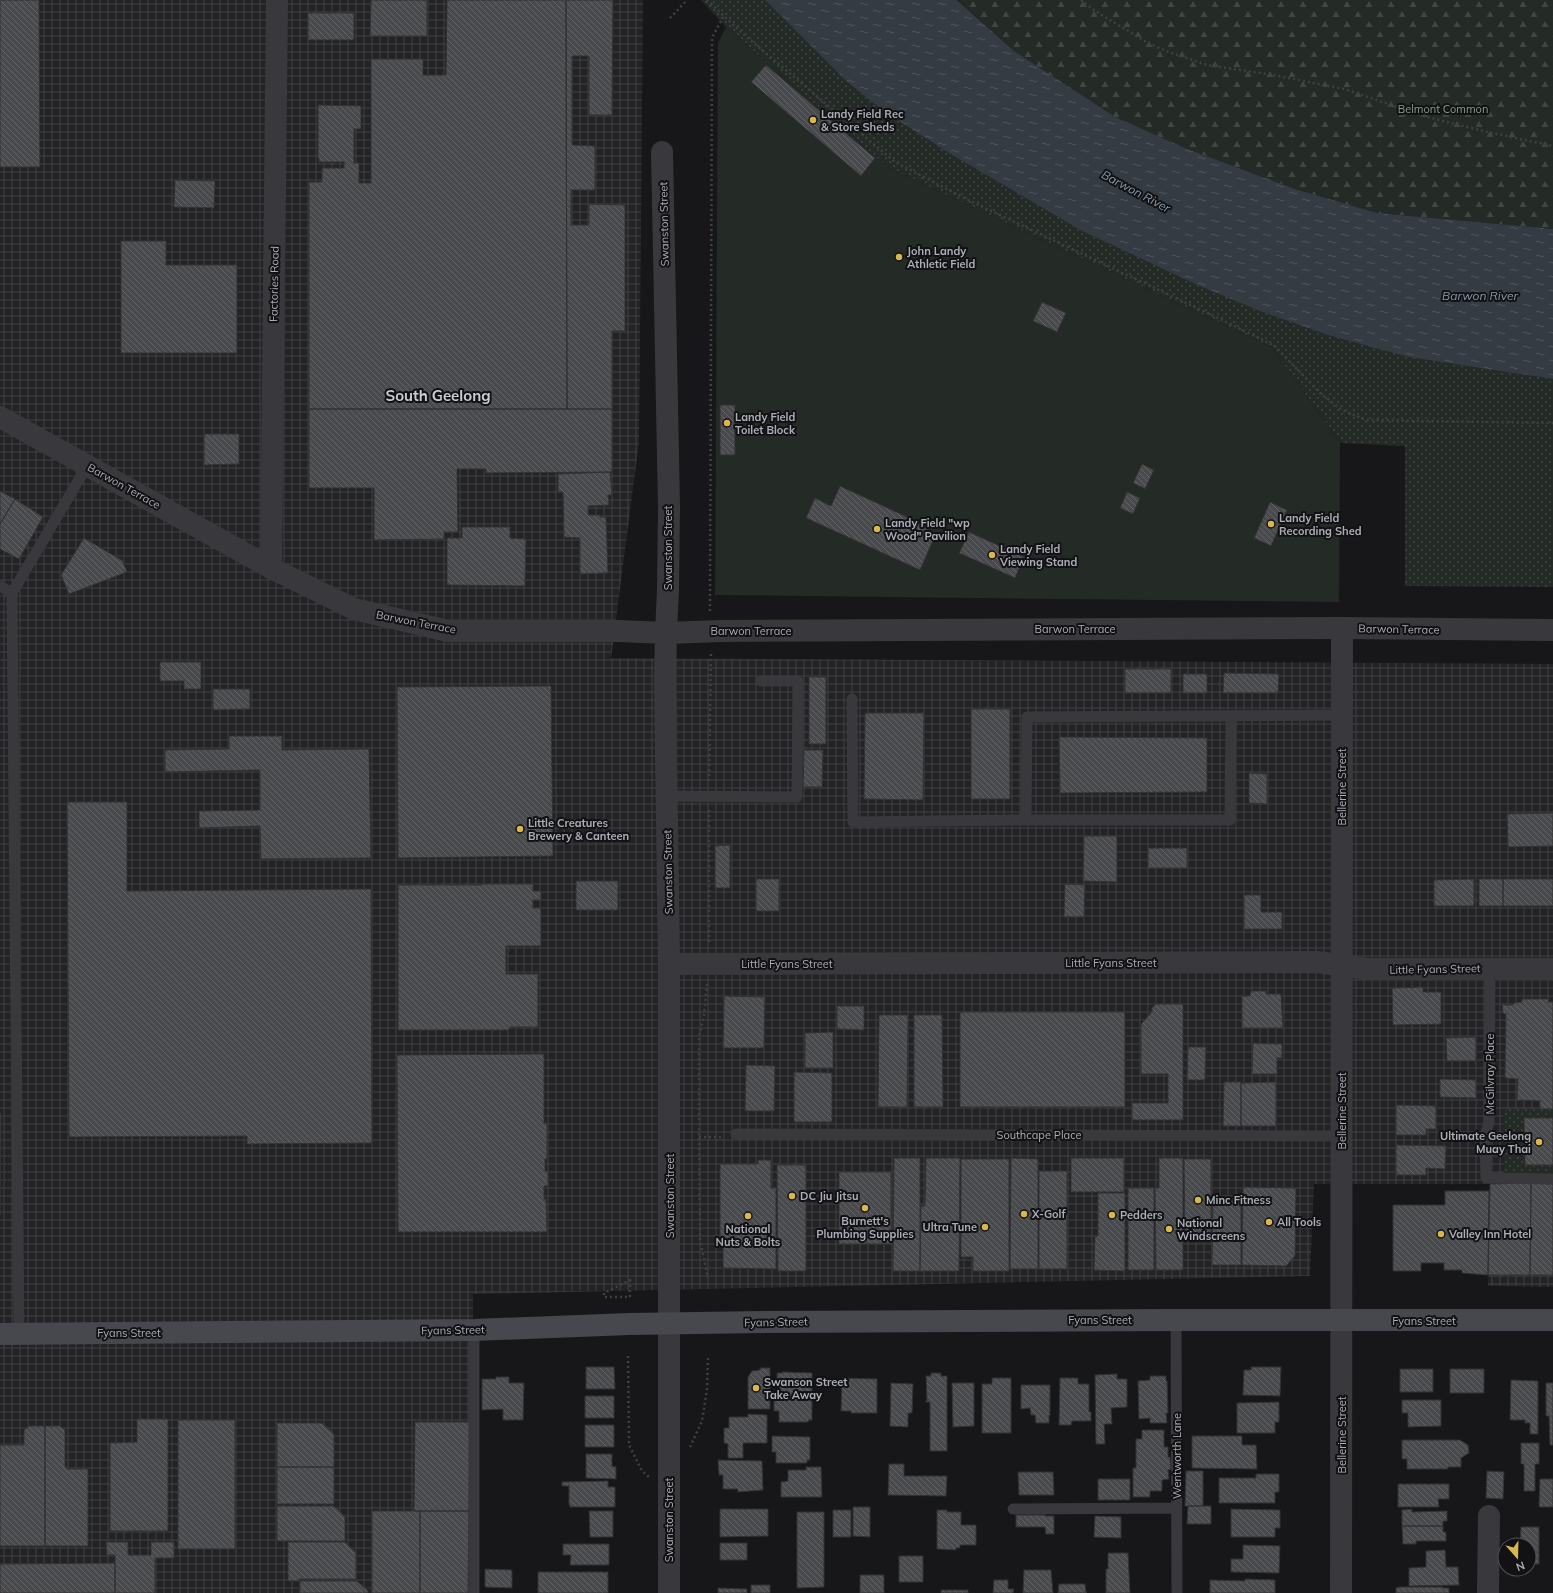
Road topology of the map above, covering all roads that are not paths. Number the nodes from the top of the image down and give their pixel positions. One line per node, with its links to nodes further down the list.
1 (277, 0): 5 (street, Factories Road)
2 (662, 152): 10 (street, Swanston Street)
3 (0, 417): 4 (street, Barwon Terrace)
4 (87, 466): 5 (street, Barwon Terrace); 7 (lane)
5 (271, 568): 10 (street, Barwon Terrace)
6 (0, 586): 7 (lane)
7 (12, 592): 29 (lane)
8 (1342, 628): 9 (street, Barwon Terrace); 10 (street, Barwon Terrace); 14 (street, Bellerine Street)
9 (1553, 630)
10 (666, 633): 15 (street, Swanston Street)
11 (761, 681): 15 (lane)
12 (852, 699): 16 (lane)
13 (1231, 716): 14 (lane); 16 (lane); 16 (lane)
14 (1342, 716): 18 (street, Bellerine Street)
15 (667, 796): 17 (street, Swanston Street)
16 (1026, 820)
17 (669, 964): 18 (street, Little Fyans Street); 27 (street, Swanston Street)
18 (1341, 966): 19 (street, Little Fyans Street); 22 (street, Bellerine Street)
19 (1490, 968): 20 (street, Little Fyans Street); 23 (lane, McGilvray Place)
20 (1553, 969)
21 (736, 1134): 22 (lane, Southcape Place)
22 (1342, 1136): 26 (street, Bellerine Street)
23 (1553, 1179)
24 (1176, 1320): 26 (main road, Fyans Street); 27 (main road, Fyans Street); 31 (lane, Wentworth Lane)
25 (1553, 1320): 26 (main road, Fyans Street)
26 (1342, 1321): 36 (street, Bellerine Street)
27 (670, 1324): 28 (main road, Fyans Street); 34 (street, Swanston Street)
28 (474, 1330): 29 (main road, Fyans Street); 33 (lane)
29 (10, 1334)
30 (1013, 1508): 31 (lane)
31 (1177, 1508): 35 (lane, Wentworth Lane)
32 (1489, 1516): 37 (street)
33 (474, 1593)
34 (669, 1593)
35 (1177, 1593)
36 (1341, 1593)
37 (1488, 1593)

